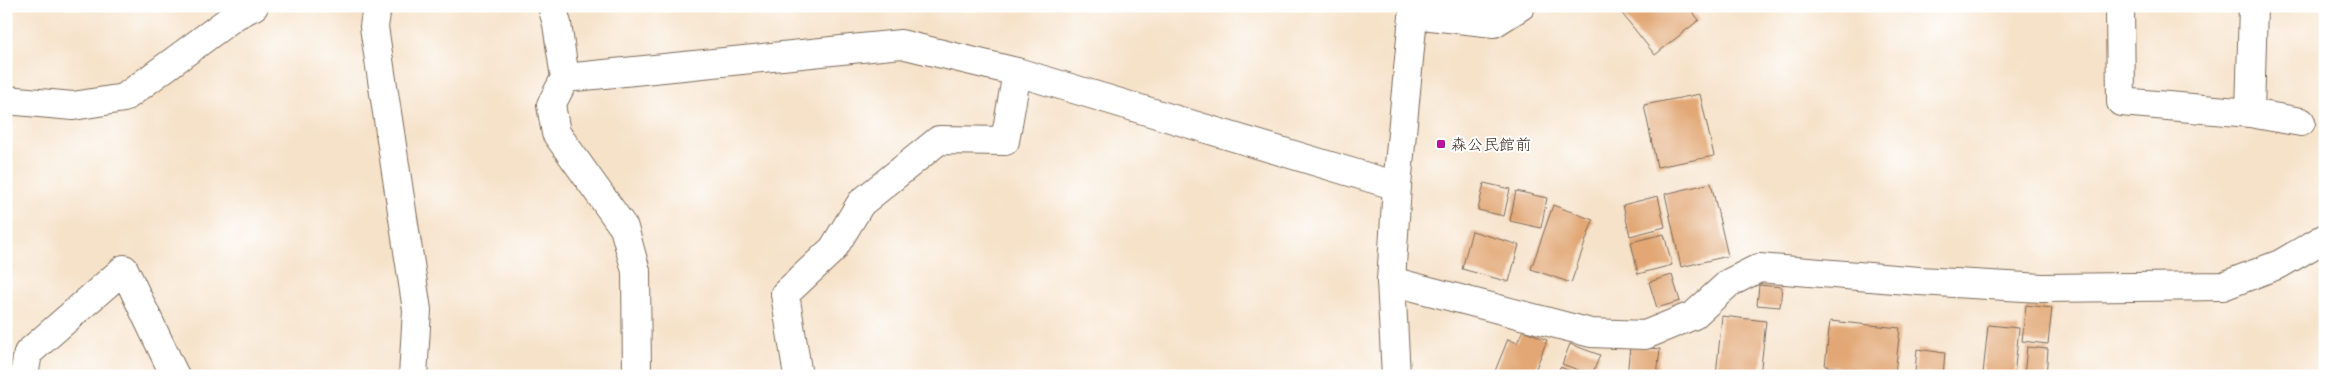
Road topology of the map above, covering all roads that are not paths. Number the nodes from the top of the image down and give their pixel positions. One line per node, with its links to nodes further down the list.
1 (254, 6): 10 (street)
2 (377, 6): 18 (street)
3 (552, 6): 9 (street)
4 (1521, 6): 7 (street)
5 (2120, 6): 11 (street)
6 (2253, 6): 11 (street)
7 (1413, 10): 13 (street)
8 (1017, 72): 9 (street); 13 (street); 20 (street)
9 (564, 78): 19 (street)
10 (6, 100)
11 (2250, 113): 12 (street)
12 (2301, 122)
13 (1397, 186): 15 (street)
14 (2325, 238): 15 (street)
15 (1391, 281): 21 (street)
16 (24, 376): 17 (street)
17 (175, 376)
18 (414, 376)
19 (637, 376)
20 (798, 376)
21 (1396, 376)

